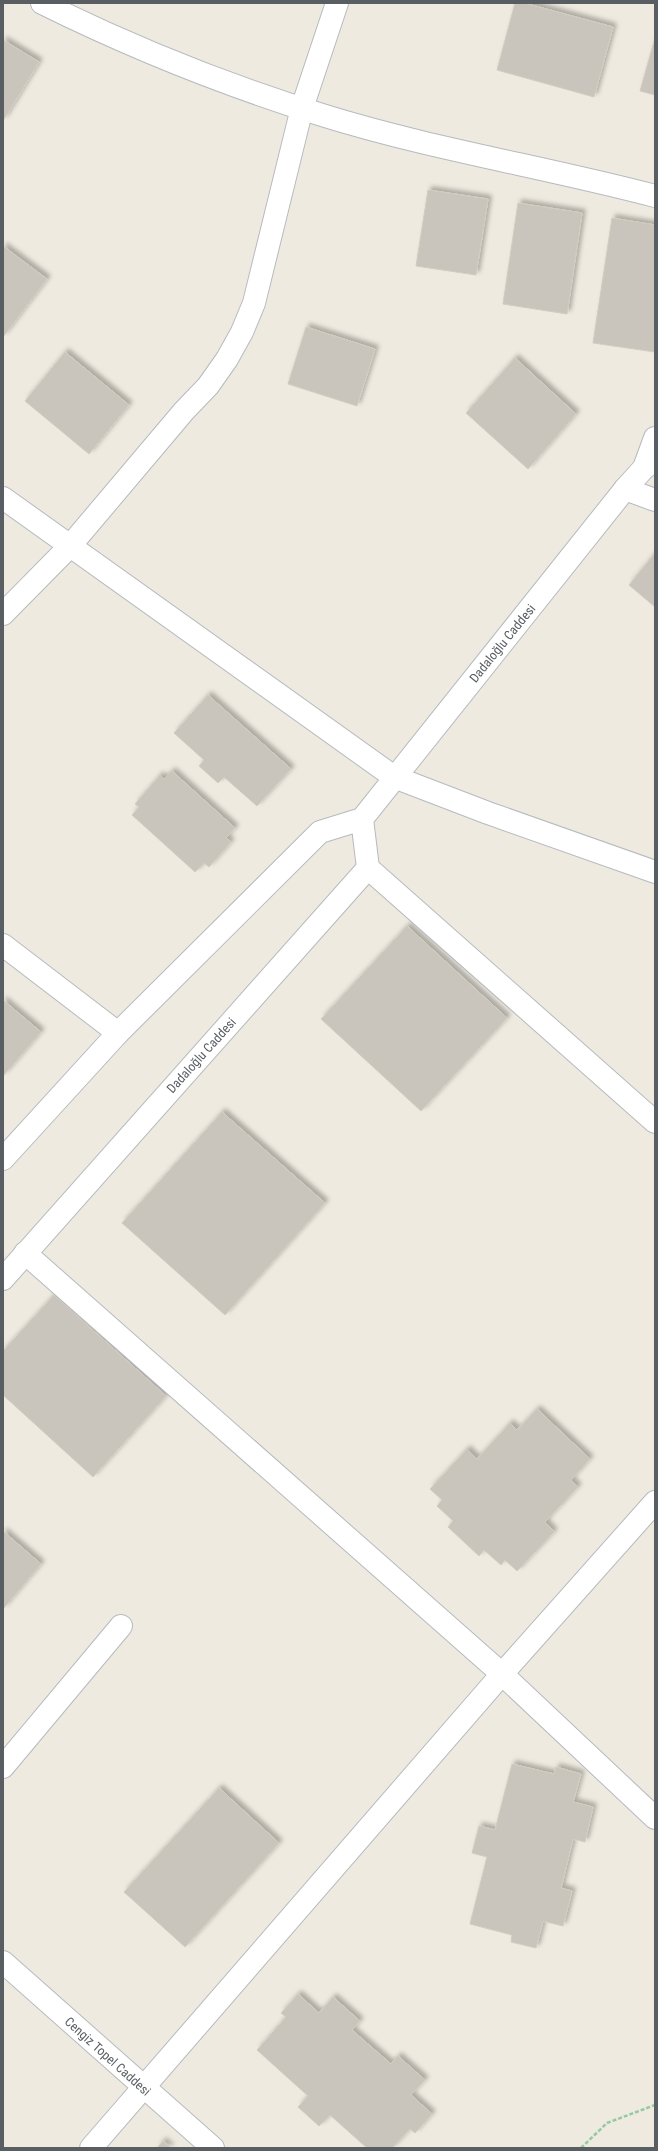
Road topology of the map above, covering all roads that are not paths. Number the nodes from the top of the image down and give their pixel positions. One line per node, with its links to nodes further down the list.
1 (42, 3): 3 (street)
2 (337, 3): 3 (street)
3 (302, 108): 4 (street); 10 (street)
4 (655, 196)
5 (655, 438): 6 (street, Dadaloğlu Caddesi)
6 (650, 465): 7 (street, Dadaloğlu Caddesi)
7 (625, 489): 9 (street); 12 (street, Dadaloğlu Caddesi)
8 (3, 498): 10 (street)
9 (655, 500)
10 (70, 546): 11 (street); 12 (street)
11 (3, 614)
12 (394, 777): 13 (street, Dadaloğlu Caddesi); 15 (street)
13 (362, 819): 14 (street); 17 (street)
14 (368, 868): 18 (street); 20 (street, Dadaloğlu Caddesi)
15 (655, 872)
16 (3, 945): 17 (street)
17 (118, 1033): 19 (street)
18 (655, 1122)
19 (3, 1159)
20 (26, 1253): 21 (street, Dadaloğlu Caddesi); 24 (street)
21 (3, 1279)
22 (655, 1502): 24 (street)
23 (121, 1626): 25 (street)
24 (502, 1674): 26 (street); 28 (street)
25 (3, 1767)
26 (655, 1818)
27 (3, 1962): 28 (street, Cengiz Topel Caddesi)
28 (142, 2087): 29 (street); 30 (street, Cengiz Topel Caddesi)
29 (91, 2148)
30 (213, 2148)

